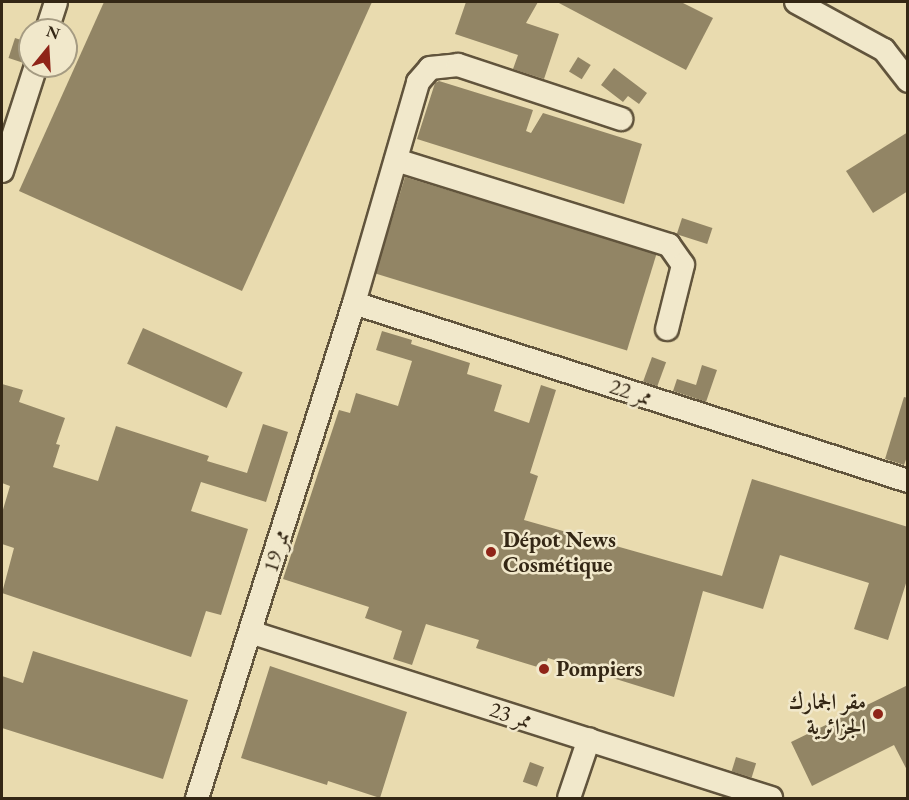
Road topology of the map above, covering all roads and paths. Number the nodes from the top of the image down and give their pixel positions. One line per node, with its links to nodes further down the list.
1 (56, 2): 3 (lane)
2 (796, 2): 5 (lane)
3 (51, 18)
4 (32, 78): 8 (lane)
5 (908, 81)
6 (621, 119): 7 (lane, ممر 19)
7 (396, 160): 9 (lane, ممر 19); 10 (lane)
8 (2, 171)
9 (354, 303): 11 (lane, ممر 22); 12 (lane, ممر 19)
10 (667, 329)
11 (908, 481)
12 (250, 632): 13 (lane, ممر 23); 14 (lane, ممر 19)
13 (589, 739): 15 (lane); 16 (lane, ممر 23)
14 (197, 798)
15 (569, 798)
16 (771, 798)

